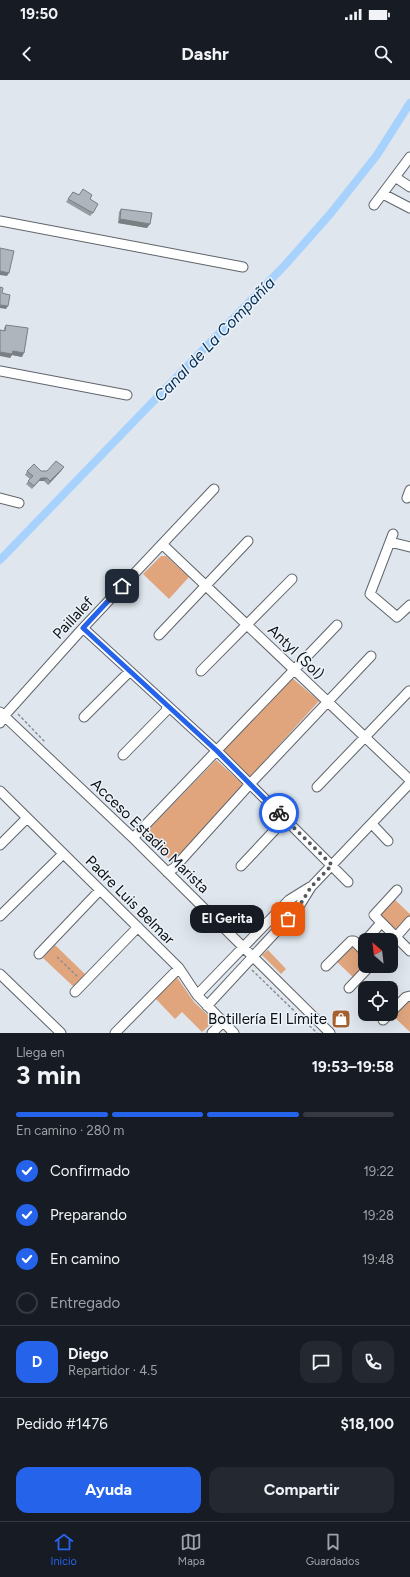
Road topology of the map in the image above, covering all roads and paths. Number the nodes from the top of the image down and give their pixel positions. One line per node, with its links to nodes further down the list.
1 (410, 157): 2 (street)
2 (395, 177): 3 (street); 4 (street)
3 (410, 187)
4 (383, 194): 5 (street); 6 (street)
5 (374, 205)
6 (410, 208)
7 (0, 221): 8 (street)
8 (243, 267)
9 (0, 371): 10 (street)
10 (127, 395)
11 (214, 489): 15 (street, Paillalef)
12 (0, 498): 13 (street)
13 (19, 502)
14 (248, 541): 18 (street)
15 (162, 544): 18 (street, Antyl (Sol)); 22 (street, Paillalef)
16 (410, 547): 19 (street)
17 (292, 579): 20 (street)
18 (205, 585): 20 (street, Antyl (Sol)); 23 (street)
19 (410, 605)
20 (247, 625): 25 (street, Antyl (Sol)); 27 (street)
21 (337, 625): 25 (street)
22 (83, 628): 26 (street); 32 (street, Paillalef)
23 (159, 635)
24 (371, 656): 29 (street)
25 (294, 670): 29 (street, Antyl (Sol)); 36 (street)
26 (130, 671): 30 (street); 33 (street)
27 (201, 671)
28 (409, 691): 34 (street)
29 (327, 702): 34 (street, Antyl (Sol)); 40 (street)
30 (167, 706): 36 (street); 37 (street)
31 (18, 711): 35 (path)
32 (1, 717): 46 (street, Acceso Estadio Marista)
33 (84, 717)
34 (365, 736): 38 (street, Antyl (Sol)); 41 (street)
35 (45, 742)
36 (217, 751): 40 (street); 46 (street)
37 (123, 754)
38 (410, 780)
39 (410, 783): 45 (street)
40 (250, 784): 44 (street); 52 (street)
41 (317, 787)
42 (0, 791): 43 (street, Padre Luis Belmar)
43 (28, 818): 48 (street); 49 (street, Padre Luis Belmar)
44 (285, 818): 50 (street); 51 (street)
45 (372, 824): 47 (street); 50 (street)
46 (133, 838): 52 (street, Acceso Estadio Marista)
47 (388, 841)
48 (0, 845)
49 (63, 854): 55 (street, Padre Luis Belmar); 57 (street)
50 (332, 865): 53 (street); 54 (street)
51 (241, 866)
52 (167, 872): 66 (street, Acceso Estadio Marista)
53 (348, 882)
54 (311, 887): 66 (street); 70 (street)
55 (100, 890): 60 (street, Padre Luis Belmar); 68 (street)
56 (397, 890): 59 (street)
57 (0, 916)
58 (410, 921): 63 (street)
59 (381, 923): 61 (street); 62 (street)
60 (138, 927): 72 (street, Padre Luis Belmar); 75 (street)
61 (373, 933)
62 (393, 933)
63 (398, 934)
64 (398, 938): 67 (street)
65 (358, 943): 71 (street)
66 (242, 948): 70 (street, Acceso Estadio Marista); 78 (street)
67 (410, 951)
68 (39, 954)
69 (57, 957): 75 (path)
70 (252, 957): 81 (street); 87 (street, Acceso Estadio Marista)
71 (326, 966)
72 (180, 968): 78 (street, Padre Luis Belmar); 84 (street)
73 (363, 973): 76 (street)
74 (0, 974): 83 (street)
75 (84, 983): 77 (street)
76 (349, 988)
77 (75, 992)
78 (197, 995): 81 (street, Padre Luis Belmar)
79 (410, 996): 80 (street)
80 (398, 1005)
81 (207, 1006): 82 (street, Padre Luis Belmar)
82 (223, 1022): 85 (street); 86 (street, Padre Luis Belmar)
83 (61, 1033)
84 (115, 1033)
85 (212, 1033)
86 (234, 1033)
87 (330, 1033)

